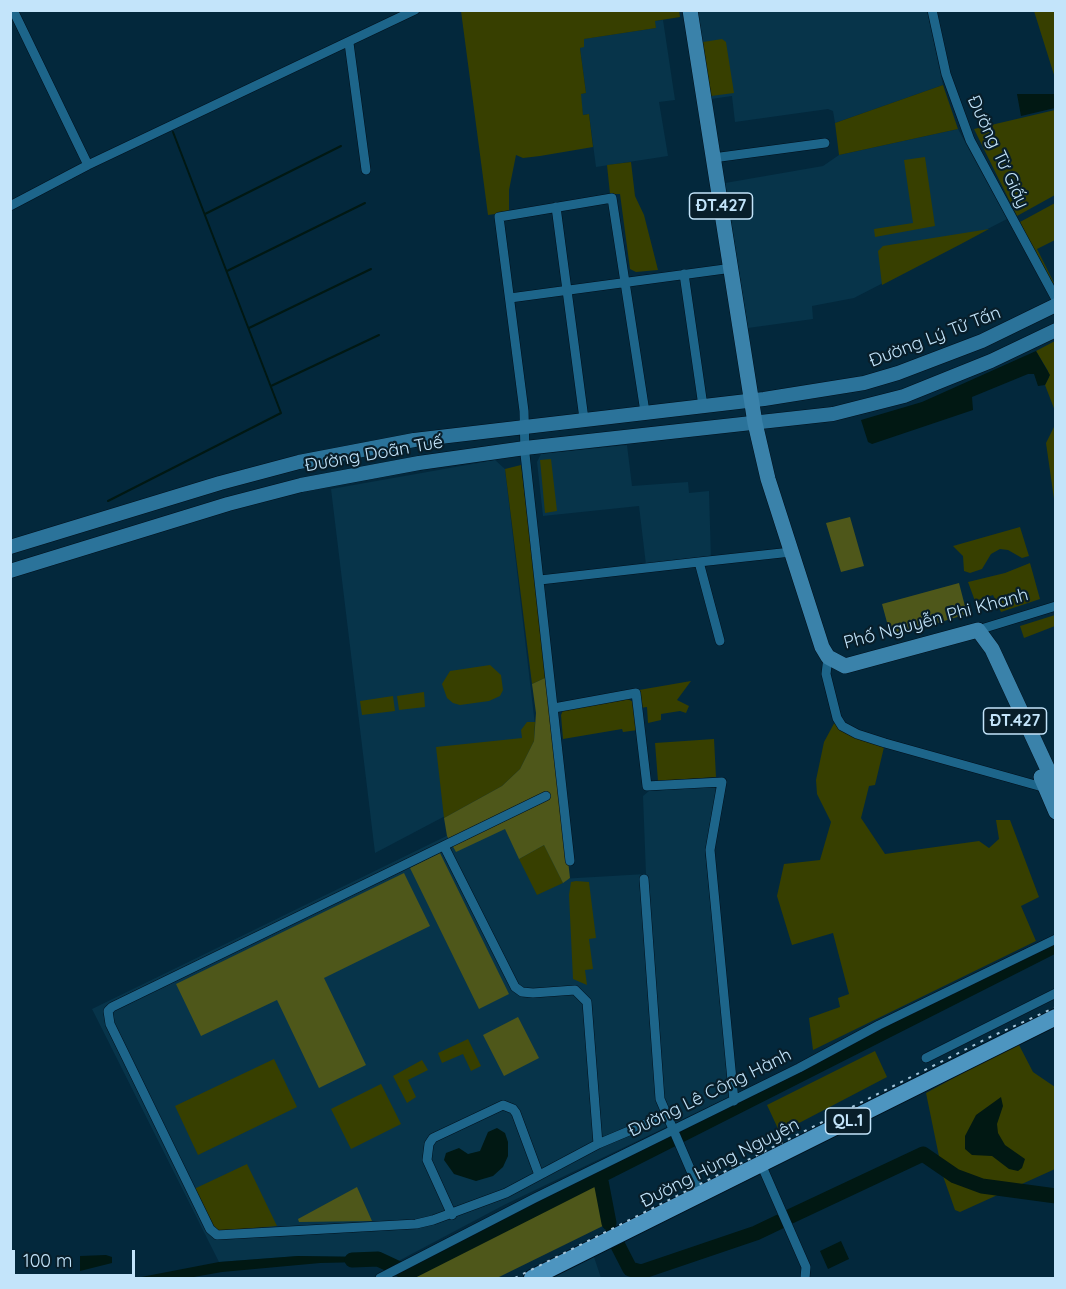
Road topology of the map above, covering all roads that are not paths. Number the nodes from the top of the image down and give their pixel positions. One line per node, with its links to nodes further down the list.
1 (13, 10): 8 (street)
2 (690, 10): 7 (main road, ĐT.427)
3 (932, 10): 17 (street, Đường Từ Giấy)
4 (413, 11): 5 (street)
5 (349, 43): 8 (street); 9 (street)
6 (825, 143): 7 (street)
7 (713, 158): 12 (main road, ĐT.427)
8 (88, 165): 10 (street)
9 (366, 170)
10 (10, 206)
11 (556, 207): 14 (street); 15 (street); 16 (street)
12 (727, 262): 13 (street); 22 (main road, ĐT.427)
13 (684, 274): 14 (street); 23 (street)
14 (624, 282): 15 (street); 24 (street)
15 (568, 290): 16 (street); 25 (street)
16 (510, 298): 27 (street)
17 (1056, 299)
18 (1056, 305): 20 (street, Đường Lý Tử Tấn)
19 (1056, 330): 21 (street)
20 (967, 346): 21 (street); 22 (street, Đường Lý Tử Tấn)
21 (976, 367): 26 (street)
22 (747, 401): 23 (street, Đường Doãn Tuế); 26 (main road, ĐT.427)
23 (703, 406): 24 (street, Đường Doãn Tuế)
24 (645, 412): 25 (street, Đường Doãn Tuế)
25 (584, 419): 27 (street, Đường Doãn Tuế)
26 (755, 423): 28 (street, Đường Doãn Tuế); 30 (main road, ĐT.427)
27 (525, 425): 28 (street); 29 (street, Đường Doãn Tuế)
28 (525, 448): 32 (street, Đường Doãn Tuế); 33 (street)
29 (10, 547)
30 (791, 552): 31 (street); 37 (main road, ĐT.427)
31 (699, 562): 33 (street); 36 (street)
32 (10, 571)
33 (540, 580): 38 (street)
34 (1056, 606): 35 (street, Phố Nguyễn Phi Khanh)
35 (973, 632): 37 (main road, Phố Nguyễn Phi Khanh); 39 (main road, ĐT.427)
36 (720, 641)
37 (828, 657): 39 (street)
38 (555, 708): 43 (street); 49 (street)
39 (1053, 788): 41 (main road, ĐT.427)
40 (546, 796): 42 (street)
41 (1056, 812)
42 (444, 846): 52 (street); 58 (street)
43 (570, 861)
44 (644, 879): 50 (street)
45 (1056, 939): 49 (street, Đường Lê Công Hành)
46 (1056, 993): 48 (street)
47 (1056, 1017): 53 (highway, Đường Hùng Nguyên / QL.1)
48 (926, 1058)
49 (734, 1101): 51 (street, Đường Lê Công Hành)
50 (667, 1115): 51 (street); 52 (street)
51 (676, 1132): 56 (street); 57 (street, Đường Lê Công Hành)
52 (598, 1144): 54 (street)
53 (761, 1164): 56 (highway, Đường Hùng Nguyên / QL.1); 61 (street)
54 (539, 1175): 55 (street); 58 (street)
55 (506, 1193): 57 (street); 58 (street)
56 (701, 1194): 60 (highway, Đường Hùng Nguyên / QL.1)
57 (514, 1209): 59 (street, Đường Lê Công Hành)
58 (452, 1215)
59 (380, 1278)
60 (532, 1278)
61 (805, 1278)

